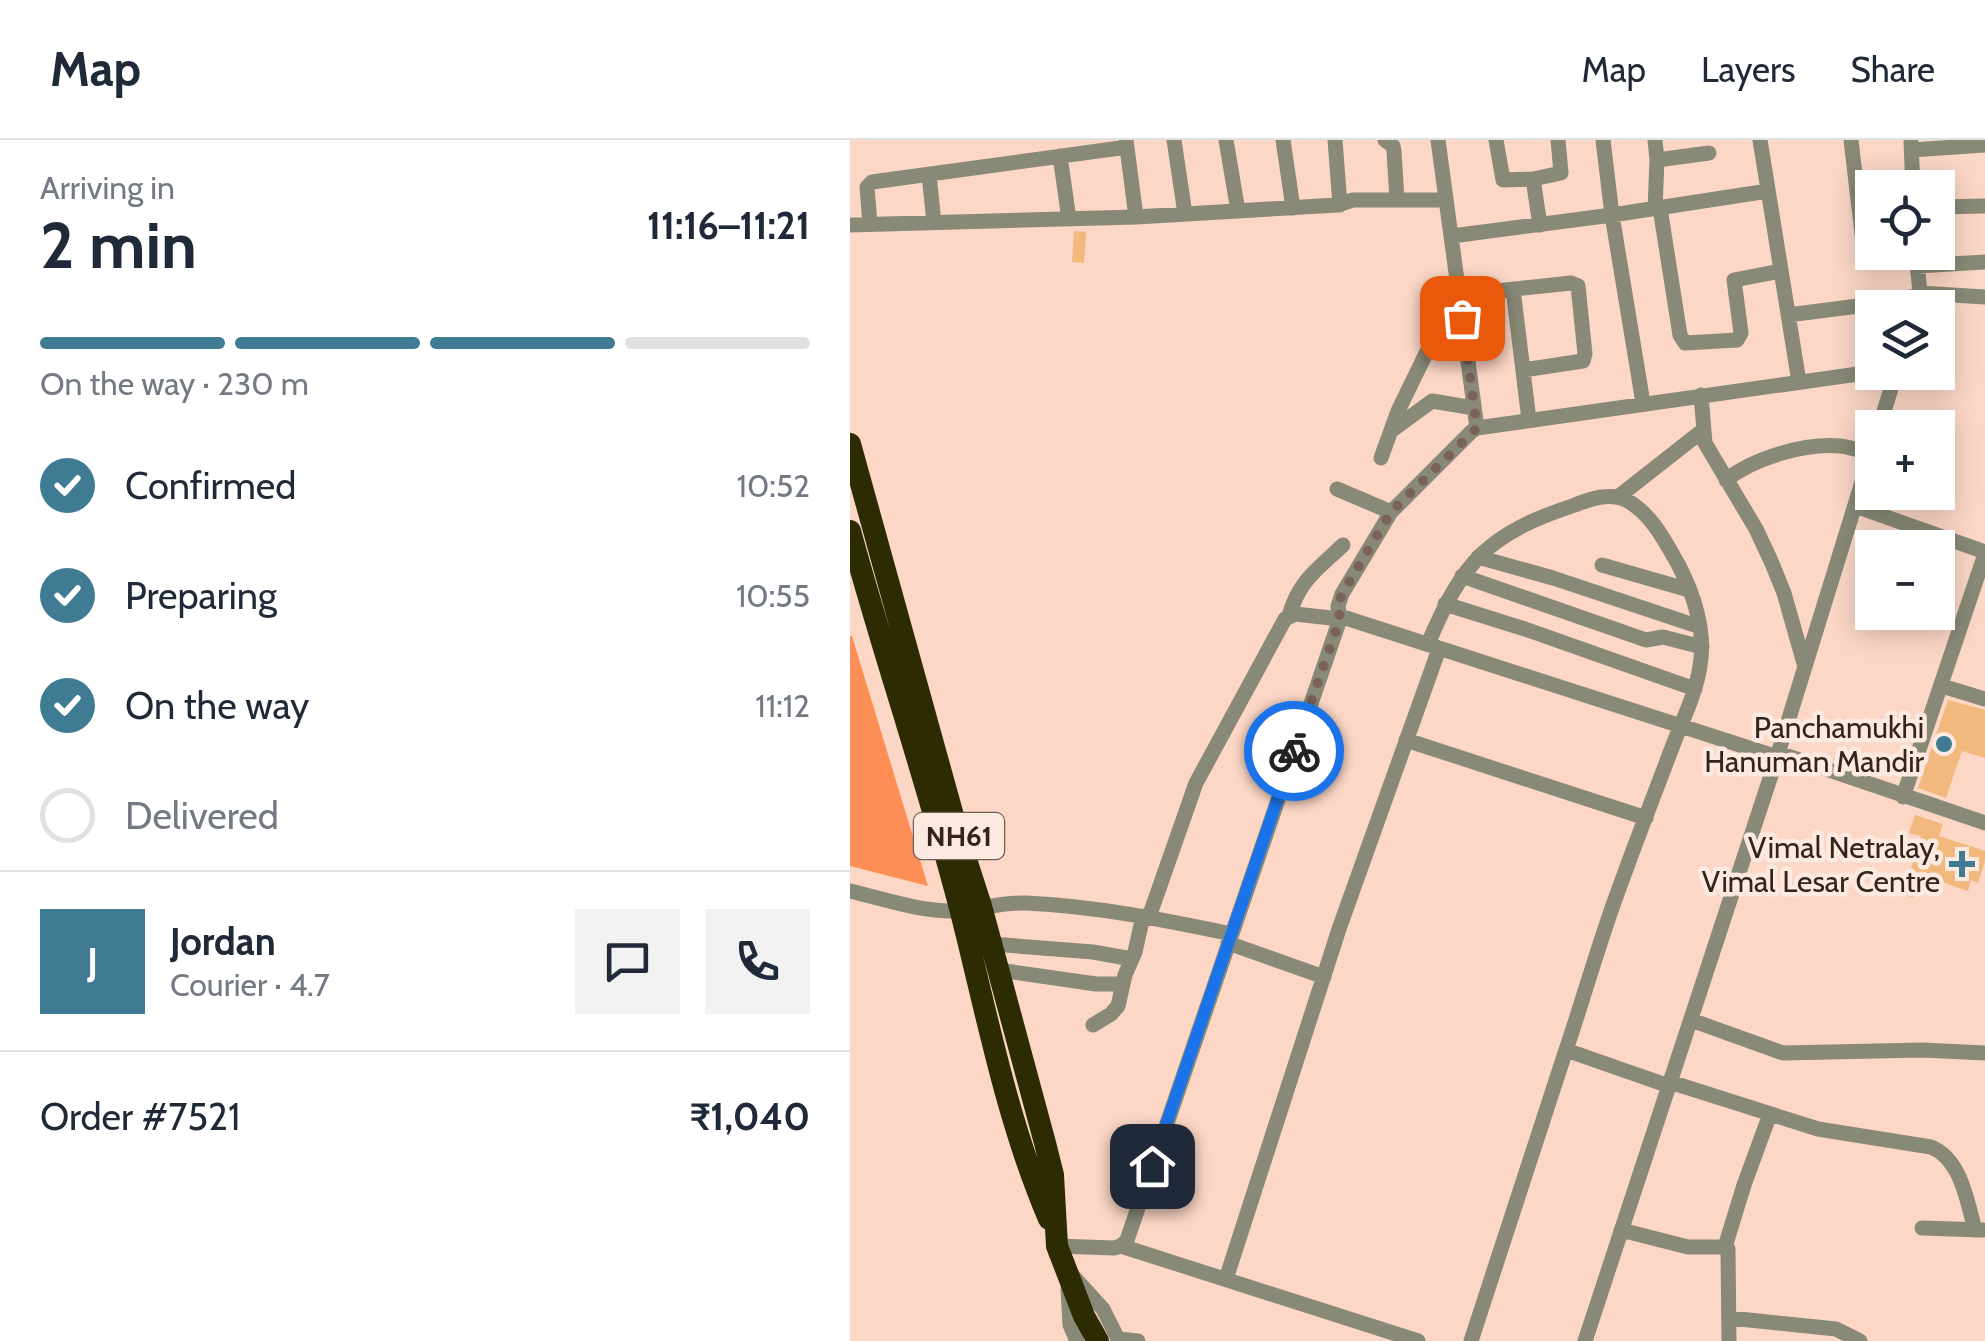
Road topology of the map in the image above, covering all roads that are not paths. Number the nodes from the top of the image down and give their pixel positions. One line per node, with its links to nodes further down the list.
1 (1174, 140): 32 (street)
2 (1226, 140): 31 (street)
3 (1283, 140): 29 (street)
4 (1335, 140): 26 (street)
5 (1385, 140): 24 (street)
6 (1438, 140): 25 (street)
7 (1496, 140): 22 (street)
8 (1558, 140): 22 (street)
9 (1603, 140): 33 (street)
10 (1655, 140): 18 (street)
11 (1760, 140): 23 (street)
12 (1851, 140): 21 (street)
13 (1126, 143): 17 (street); 34 (street)
14 (1911, 145): 15 (street); 19 (street)
15 (1985, 145)
16 (1709, 153): 18 (street)
17 (1060, 156): 20 (street); 35 (street)
18 (1657, 160): 30 (street)
19 (1912, 170)
20 (929, 174): 36 (street); 37 (street)
21 (1855, 174)
22 (1533, 178): 39 (street)
23 (1768, 192): 30 (street); 43 (street)
24 (1398, 200): 25 (street); 26 (street)
25 (1446, 200): 40 (street)
26 (1340, 205): 29 (street)
27 (1985, 206): 28 (street)
28 (1955, 207)
29 (1293, 208): 31 (street)
30 (1658, 208): 33 (street); 43 (street)
31 (1238, 211): 32 (street)
32 (1185, 214): 34 (street)
33 (1612, 216): 39 (street); 55 (street)
34 (1136, 218): 35 (street)
35 (1068, 219): 36 (street)
36 (934, 223): 37 (street)
37 (870, 224): 38 (street)
38 (850, 225)
39 (1540, 225): 40 (street)
40 (1452, 236): 45 (street)
41 (1955, 261): 42 (street)
42 (1985, 262)
43 (1780, 271): 49 (street)
44 (1513, 289): 45 (street); 51 (street); 51 (street)
45 (1459, 295): 50 (street)
46 (1985, 298): 47 (street)
47 (1955, 299)
48 (1855, 306): 49 (street)
49 (1788, 315): 53 (street)
50 (1466, 341): 56 (street); 60 (street)
51 (1523, 370): 57 (street)
52 (1855, 374): 53 (street)
53 (1799, 382): 54 (street)
54 (1701, 395): 55 (street); 59 (street)
55 (1643, 403): 57 (street)
56 (1474, 408): 58 (street); 60 (street)
57 (1529, 420): 58 (street)
58 (1477, 428): 69 (street)
59 (1702, 430): 64 (street); 66 (street)
60 (1390, 431): 63 (street)
61 (850, 444): 94 (highway, NH61)
62 (1855, 449): 64 (street)
63 (1381, 458)
64 (1726, 480): 83 (street)
65 (1337, 489): 69 (street)
66 (1618, 497): 73 (street); 76 (street)
67 (1855, 506): 83 (street)
68 (1866, 510): 72 (street)
69 (1391, 512): 79 (street)
70 (850, 531): 94 (highway, NH61)
71 (1343, 545): 78 (street)
72 (1985, 553): 84 (street)
73 (1478, 557): 75 (street); 80 (street)
74 (1602, 564): 76 (street)
75 (1462, 576): 77 (street); 82 (street)
76 (1689, 590): 80 (street)
77 (1445, 604): 81 (street); 85 (street)
78 (1289, 616): 79 (street); 95 (street)
79 (1340, 619): 81 (street); 96 (street)
80 (1700, 627): 82 (street)
81 (1434, 646): 87 (street); 88 (street)
82 (1702, 647): 85 (street)
83 (1805, 667): 89 (street)
84 (1942, 686): 86 (street); 90 (street)
85 (1695, 690): 87 (street)
86 (1985, 699)
87 (1680, 726): 89 (street); 91 (street)
88 (1406, 740): 91 (street); 100 (street)
89 (1778, 755): 90 (street); 102 (street)
90 (1904, 797): 92 (street)
91 (1646, 818): 104 (street)
92 (1985, 823)
93 (850, 891): 94 (street)
94 (971, 909): 95 (street); 97 (highway, NH61); 111 (highway, NH61)
95 (1146, 916): 96 (street); 98 (street)
96 (1230, 939): 100 (street); 112 (street)
97 (992, 944): 98 (street); 99 (highway, NH61)
98 (1132, 959): 101 (street)
99 (999, 970): 101 (street); 111 (highway, NH61)
100 (1324, 977): 115 (street)
101 (1122, 984): 103 (street)
102 (1690, 1020): 105 (street); 106 (street)
103 (1093, 1026)
104 (1566, 1050): 106 (street); 122 (street)
105 (1985, 1052)
106 (1670, 1084): 107 (street); 109 (street)
107 (1770, 1114): 110 (street); 113 (street)
108 (1922, 1228): 110 (street)
109 (1622, 1230): 113 (street); 123 (street)
110 (1980, 1230)
111 (1056, 1239): 112 (street); 114 (highway, NH61)
112 (1121, 1246): 115 (street)
113 (1725, 1247): 116 (street)
114 (1067, 1269): 118 (street); 118 (highway, NH61); 119 (street)
115 (1226, 1279): 117 (street)
116 (1730, 1318): 124 (street); 125 (street)
117 (1382, 1336): 121 (street)
118 (1111, 1340): 120 (street)
119 (1078, 1341)
120 (1138, 1341)
121 (1418, 1341)
122 (1472, 1341)
123 (1585, 1341)
124 (1730, 1341)
125 (1860, 1341)

